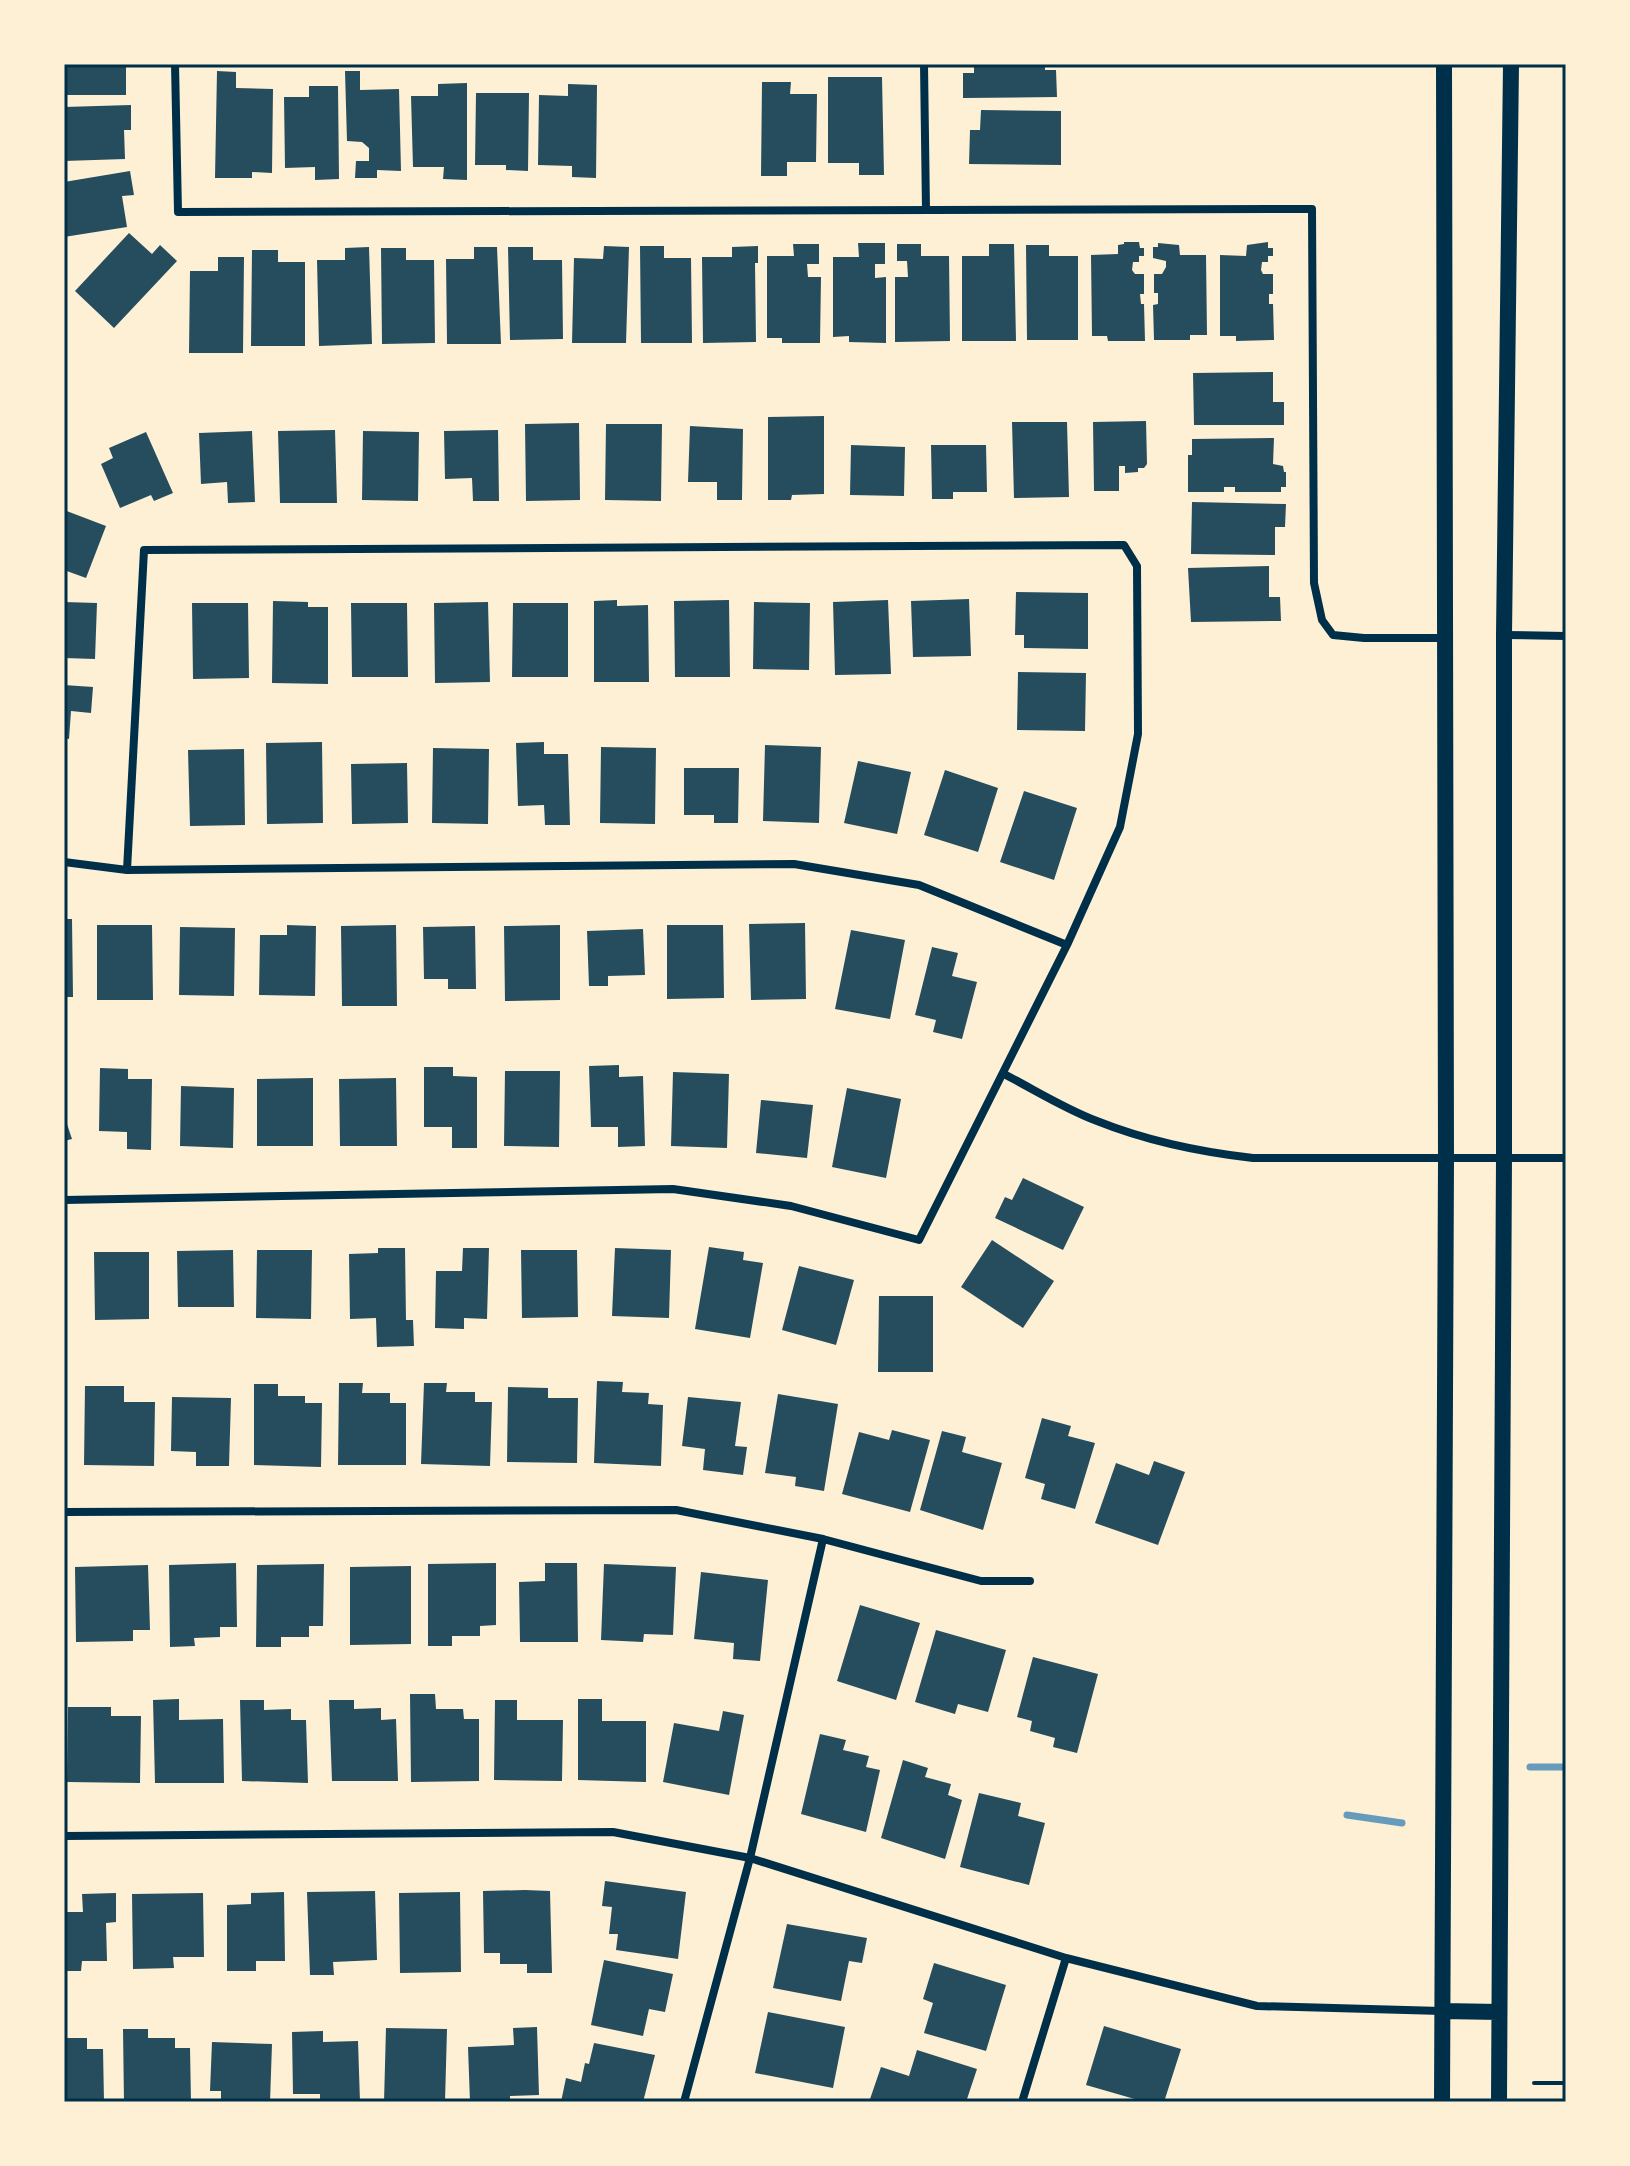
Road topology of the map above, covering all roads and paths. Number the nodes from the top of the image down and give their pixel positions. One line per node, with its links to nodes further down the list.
1 (175, 64): 5 (street)
2 (924, 64): 5 (street)
3 (1444, 64): 8 (main road)
4 (1511, 64): 6 (main road)
5 (926, 210): 8 (street)
6 (1504, 635): 7 (street); 14 (main road)
7 (1566, 636)
8 (1444, 638): 13 (main road)
9 (64, 862): 10 (street)
10 (127, 870): 11 (street); 11 (street)
11 (1067, 945): 12 (street)
12 (1004, 1074): 13 (street); 16 (street)
13 (1446, 1158): 14 (street); 23 (main road)
14 (1504, 1158): 15 (street); 24 (main road)
15 (1566, 1158)
16 (64, 1200)
17 (64, 1512): 18 (street)
18 (823, 1539): 19 (street); 21 (street)
19 (1030, 1581)
20 (64, 1836): 21 (street)
21 (750, 1858): 22 (street); 27 (street)
22 (1066, 1958): 23 (street); 28 (street)
23 (1442, 2011): 24 (main road); 29 (main road)
24 (1499, 2012): 30 (main road)
25 (1534, 2083): 26 (path)
26 (1566, 2083)
27 (684, 2102)
28 (1022, 2102)
29 (1442, 2102)
30 (1499, 2102)

